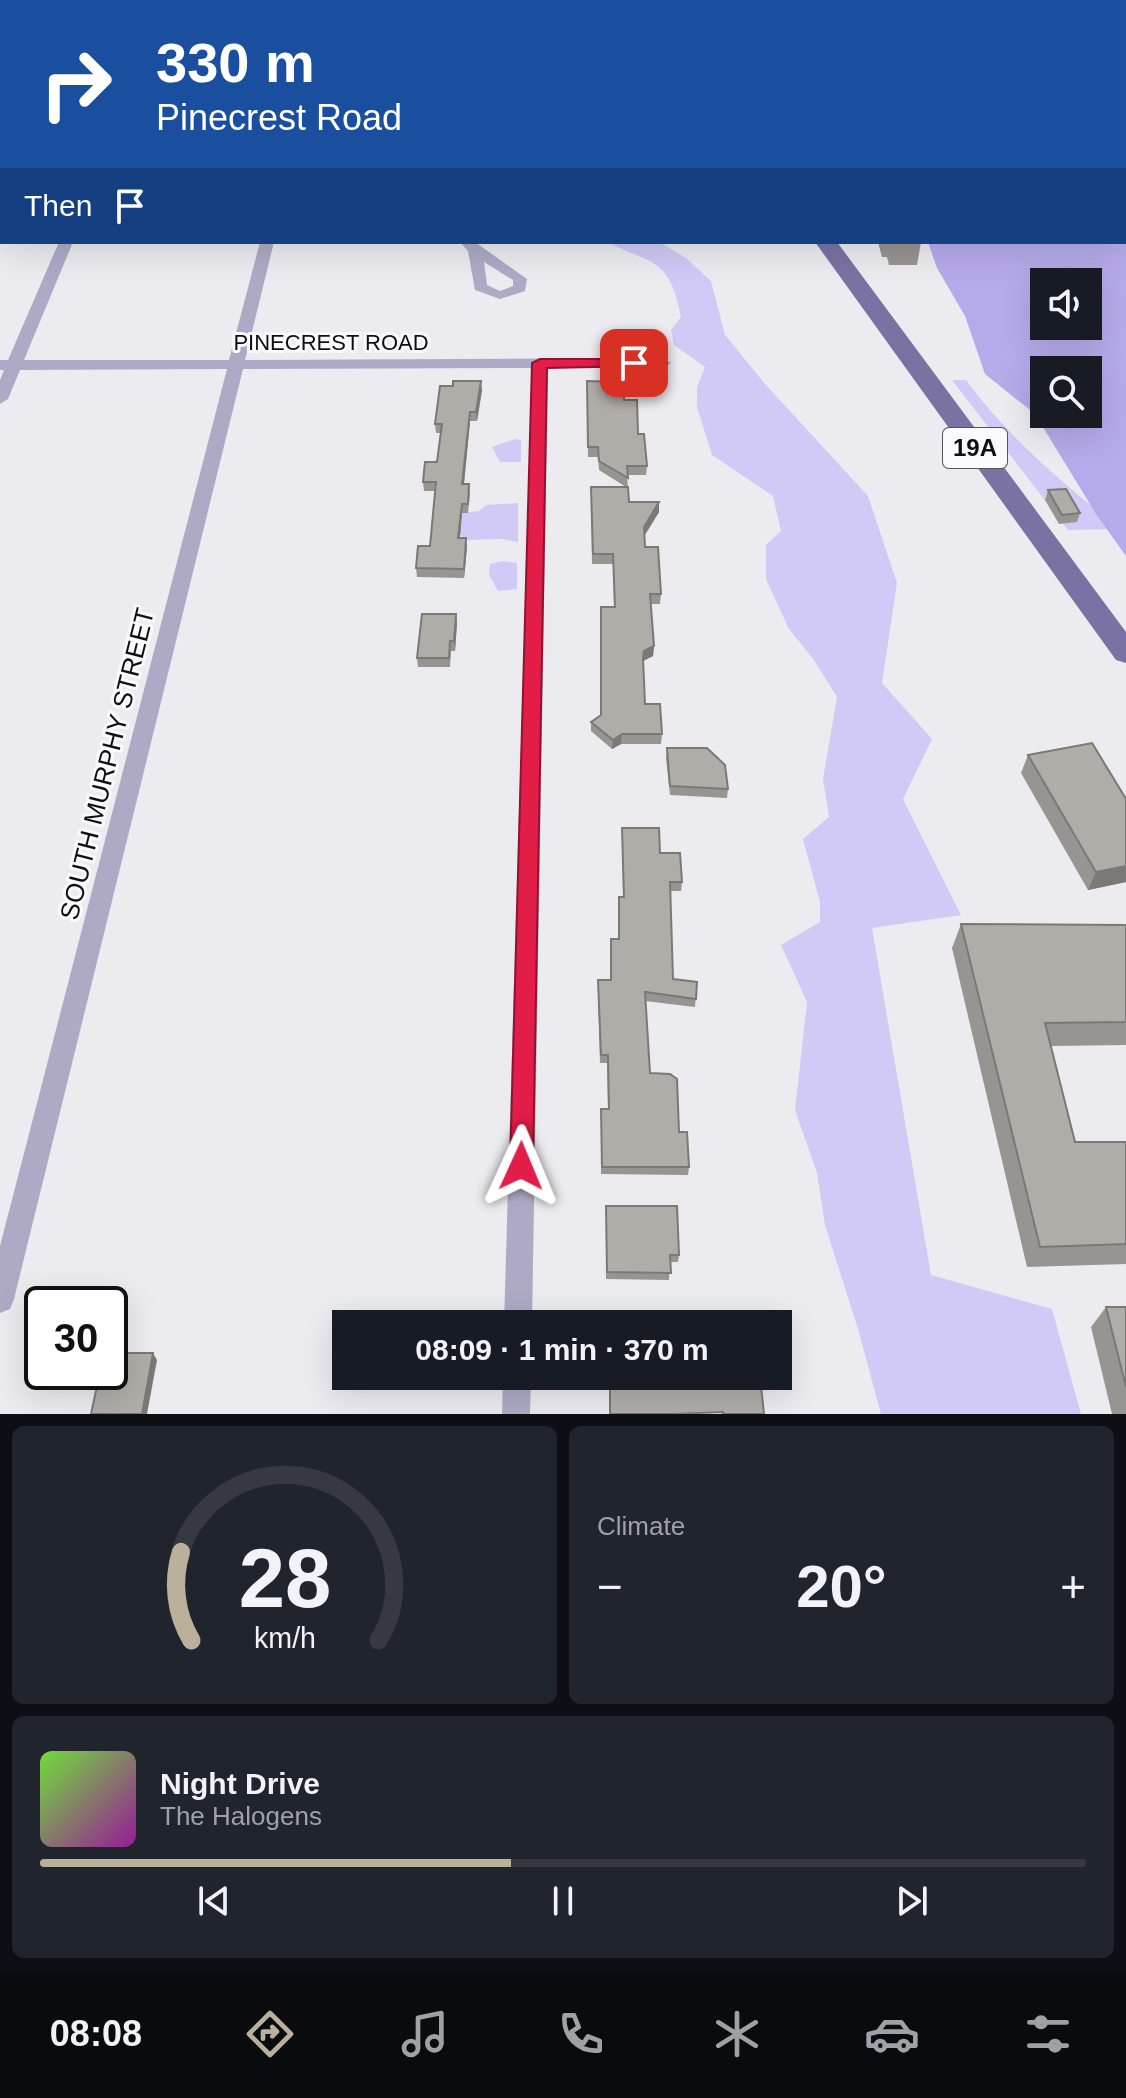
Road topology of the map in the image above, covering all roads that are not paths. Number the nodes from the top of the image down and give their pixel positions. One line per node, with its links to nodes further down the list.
1 (65, 244): 7 (street)
2 (266, 244): 6 (street, SOUTH MURPHY STREET)
3 (827, 244): 9 (main road, 19A)
4 (540, 363): 5 (street, PINECREST ROAD); 6 (street, PINECREST ROAD); 11 (street)
5 (663, 363)
6 (236, 364): 7 (street, PINECREST ROAD); 10 (street, SOUTH MURPHY STREET)
7 (8, 365): 8 (street)
8 (0, 399)
9 (1126, 653)
10 (0, 1299)
11 (518, 1310)
12 (517, 1390): 13 (street)
13 (516, 1414)

